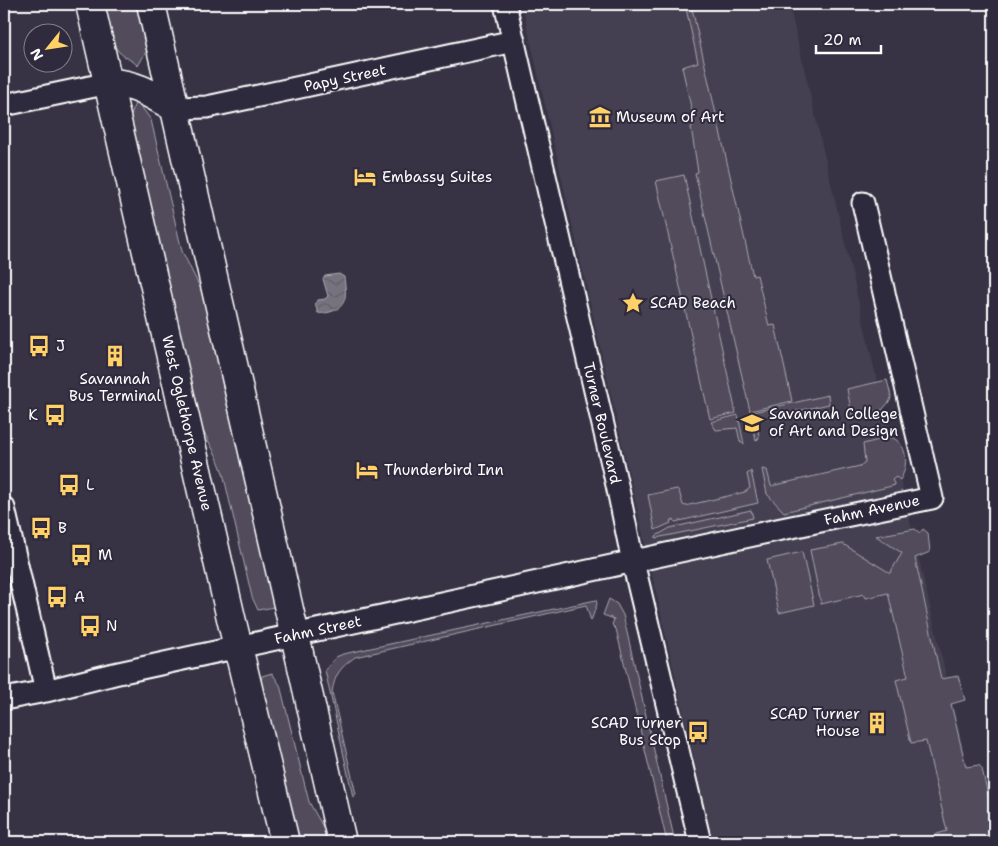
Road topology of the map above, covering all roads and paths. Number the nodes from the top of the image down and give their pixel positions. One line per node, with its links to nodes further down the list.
1 (90, 4): 5 (main road, West Oglethorpe Avenue)
2 (151, 4): 7 (main road)
3 (505, 4): 4 (street, Turner Boulevard)
4 (514, 41): 7 (street, Papy Street); 10 (street, Turner Boulevard)
5 (109, 83): 6 (street); 7 (main road); 12 (main road, West Oglethorpe Avenue)
6 (4, 105)
7 (175, 108): 11 (main road)
8 (863, 203): 10 (street, Fahm Avenue)
9 (4, 508): 13 (street)
10 (633, 562): 11 (street, Fahm Street); 17 (street, Turner Boulevard)
11 (296, 635): 12 (street, Fahm Street); 16 (main road)
12 (238, 648): 13 (street, Fahm Street); 15 (main road, West Oglethorpe Avenue)
13 (46, 691): 14 (street, Fahm Street)
14 (4, 699)
15 (285, 842)
16 (342, 842)
17 (700, 842)

